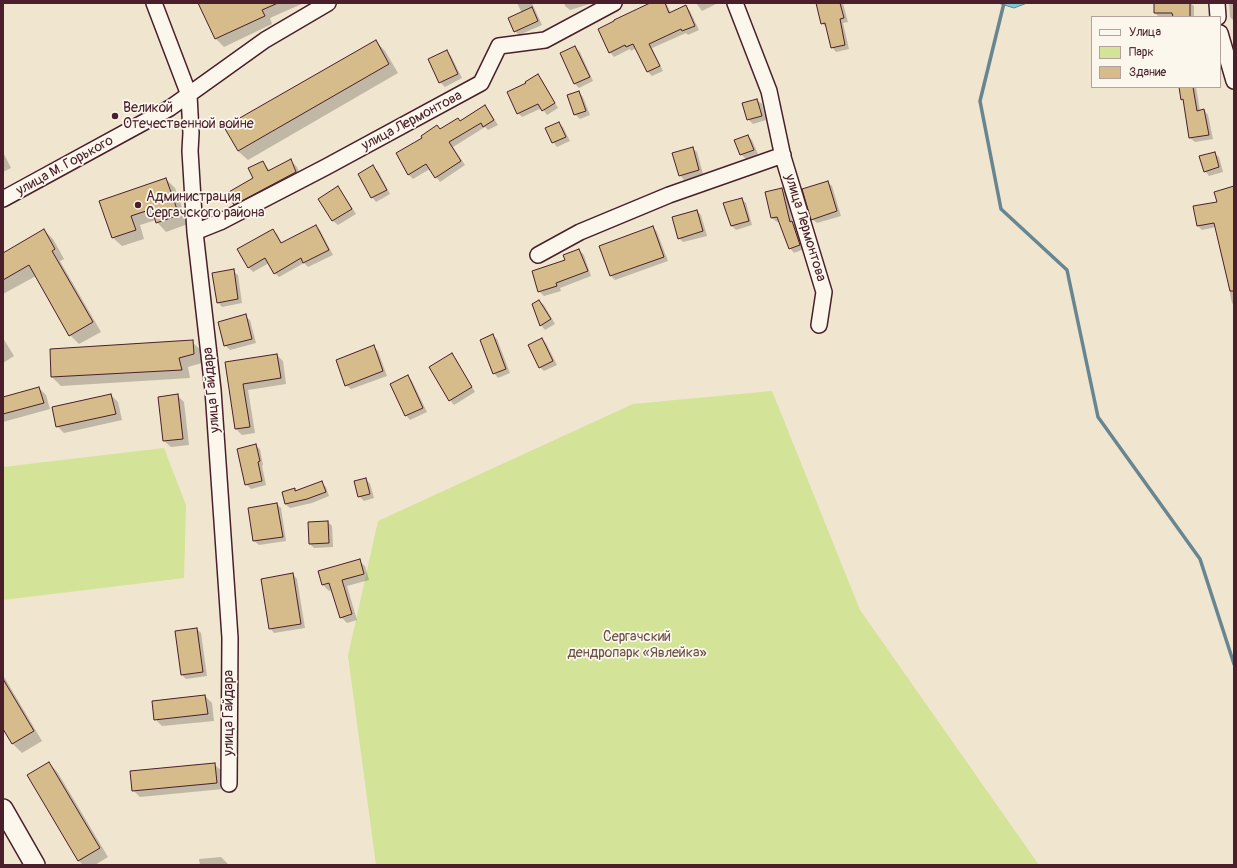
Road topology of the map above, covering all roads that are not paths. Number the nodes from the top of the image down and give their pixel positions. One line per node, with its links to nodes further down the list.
1 (154, 3): 9 (street, улица Гайдара)
2 (328, 3): 9 (street, улица М. Горького)
3 (614, 3): 12 (street, улица Лермонтова)
4 (735, 3): 10 (street, улица Лермонтова)
5 (1217, 3): 6 (street)
6 (1218, 16)
7 (1221, 36): 8 (street)
8 (1234, 81)
9 (189, 95): 11 (street, улица М. Горького); 12 (street, улица Гайдара)
10 (783, 155): 13 (street, улица Лермонтова); 14 (street, улица Лермонтова)
11 (3, 199)
12 (195, 232): 15 (street, улица Гайдара)
13 (538, 255)
14 (819, 325)
15 (229, 784)
16 (3, 809): 17 (main road)
17 (34, 865)

